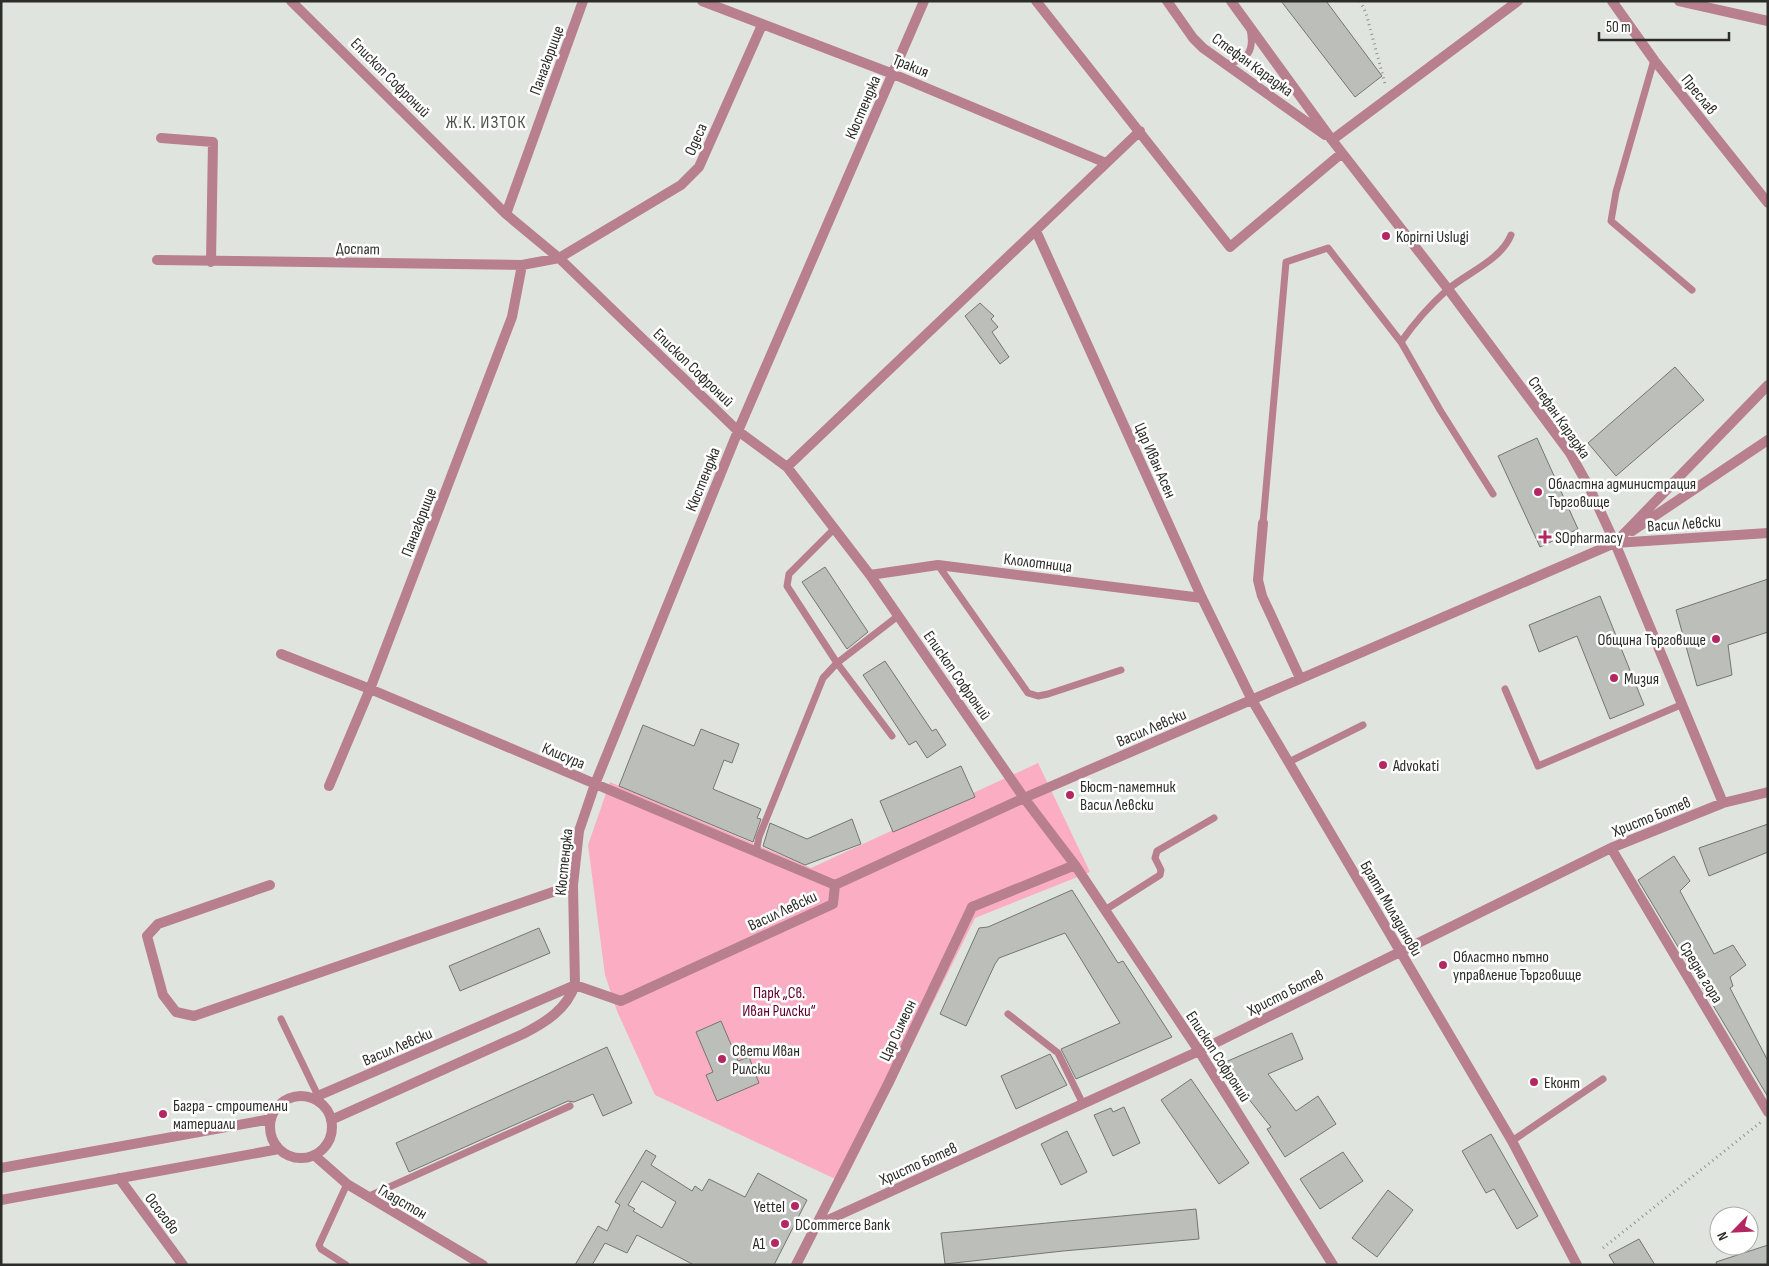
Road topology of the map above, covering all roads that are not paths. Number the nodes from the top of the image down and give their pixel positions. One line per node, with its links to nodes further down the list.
1 (291, 1): 23 (street, Епископ Софроний)
2 (583, 1): 23 (street, Панагюрище)
3 (702, 1): 12 (street, Тракия)
4 (924, 1): 16 (street, Кюстенджа)
5 (1036, 1): 17 (street)
6 (1167, 1): 15 (street, Стефан Караджа)
7 (1231, 1): 13 (street, Стефан Караджа)
8 (1518, 1): 19 (street)
9 (1612, 1): 14 (street, Преслав)
10 (1679, 1): 11 (street)
11 (1768, 21)
12 (762, 25): 16 (street, Тракия); 26 (street, Одеса)
13 (1250, 26): 15 (lane); 19 (street, Стефан Караджа)
14 (1654, 60): 22 (street, Преслав); 31 (lane)
15 (1224, 64): 19 (street, Стефан Караджа)
16 (893, 74): 21 (street, Тракия); 34 (street, Кюстенджа)
17 (1140, 131): 20 (street); 21 (street)
18 (161, 138): 28 (street)
19 (1332, 140): 20 (street, Стефан Караджа)
20 (1342, 154): 30 (street, Стефан Караджа)
21 (1106, 163): 24 (street)
22 (1768, 203)
23 (506, 214): 26 (street, Епископ Софроний)
24 (1036, 231): 36 (street); 44 (street, Цар Иван Асен)
25 (1511, 236): 30 (lane)
26 (559, 258): 29 (street, Доспат); 34 (street, Епископ Софроний)
27 (157, 260): 28 (street, Доспат)
28 (211, 262): 29 (street, Доспат)
29 (522, 265): 50 (street, Панагюрище)
30 (1448, 289): 32 (lane); 41 (street, Стефан Караджа)
31 (1692, 290)
32 (1401, 342): 37 (lane); 38 (lane)
33 (1768, 385): 41 (street)
34 (738, 430): 36 (street, Епископ Софроний); 57 (street, Кюстенджа)
35 (1768, 440): 41 (street)
36 (787, 467): 39 (street, Епископ Софроний)
37 (1493, 494)
38 (1263, 523): 49 (street)
39 (834, 529): 43 (street, Епископ Софроний); 47 (lane)
40 (1768, 533): 41 (street, Васил Левски)
41 (1615, 542): 49 (street, Васил Левски); 53 (street, Стефан Караджа)
42 (938, 565): 43 (street, Клолотница); 44 (street, Клолотница); 48 (lane)
43 (870, 575): 45 (street, Епископ Софроний)
44 (1202, 598): 52 (street, Цар Иван Асен)
45 (898, 616): 47 (lane); 60 (street, Епископ Софроний)
46 (281, 654): 50 (street, Клисура)
47 (837, 663): 55 (lane); 64 (lane)
48 (1121, 670)
49 (1300, 678): 52 (street, Васил Левски)
50 (370, 688): 57 (street, Клисура); 58 (street, Панагюрище)
51 (1505, 689): 53 (lane)
52 (1252, 700): 56 (street, Братя Миладинови); 60 (street, Васил Левски)
53 (1683, 704): 61 (street, Стефан Караджа)
54 (1363, 725): 56 (lane)
55 (892, 736)
56 (1289, 762): 70 (street, Братя Миладинови)
57 (595, 784): 64 (street, Клисура); 66 (street, Кюстенджа)
58 (329, 786)
59 (1768, 792): 61 (street, Христо Ботев)
60 (1024, 798): 65 (street, Епископ Софроний); 68 (street, Васил Левски)
61 (1723, 803): 63 (street, Христо Ботев)
62 (1214, 818): 69 (lane)
63 (1611, 848): 70 (street, Христо Ботев); 79 (street, Средна гора)
64 (756, 852): 68 (street, Клисура)
65 (1075, 865): 69 (street, Епископ Софроний); 90 (street, Цар Симеон)
66 (573, 884): 67 (street); 71 (street, Кюстенджа)
67 (270, 885)
68 (835, 885): 71 (street, Васил Левски)
69 (1104, 910): 74 (street, Епископ Софроний)
70 (1400, 951): 74 (street, Христо Ботев); 82 (street, Братя Миладинови)
71 (575, 985): 76 (street, Васил Левски); 81 (street)
72 (1008, 1014): 77 (lane)
73 (281, 1019): 76 (lane)
74 (1199, 1052): 77 (street, Христо Ботев); 95 (street, Епископ Софроний)
75 (1603, 1079): 82 (lane)
76 (318, 1100): 80 (street); 81 (street)
77 (1083, 1104): 90 (street, Христо Ботев)
78 (570, 1106): 88 (lane)
79 (1768, 1112)
80 (271, 1119): 83 (street); 85 (street)
81 (331, 1120): 84 (street)
82 (1512, 1141): 96 (street, Братя Миладинови)
83 (279, 1149): 84 (street); 86 (street)
84 (314, 1155): 87 (street, Гладстон)
85 (1, 1168)
86 (119, 1178): 89 (street); 91 (street, Осогово)
87 (347, 1184): 88 (street, Гладстон); 92 (lane)
88 (367, 1197): 93 (street, Гладстон)
89 (1, 1200)
90 (817, 1225): 94 (street, Цар Симеон)
91 (184, 1265)
92 (346, 1265)
93 (483, 1265)
94 (796, 1265)
95 (1333, 1265)
96 (1577, 1265)

